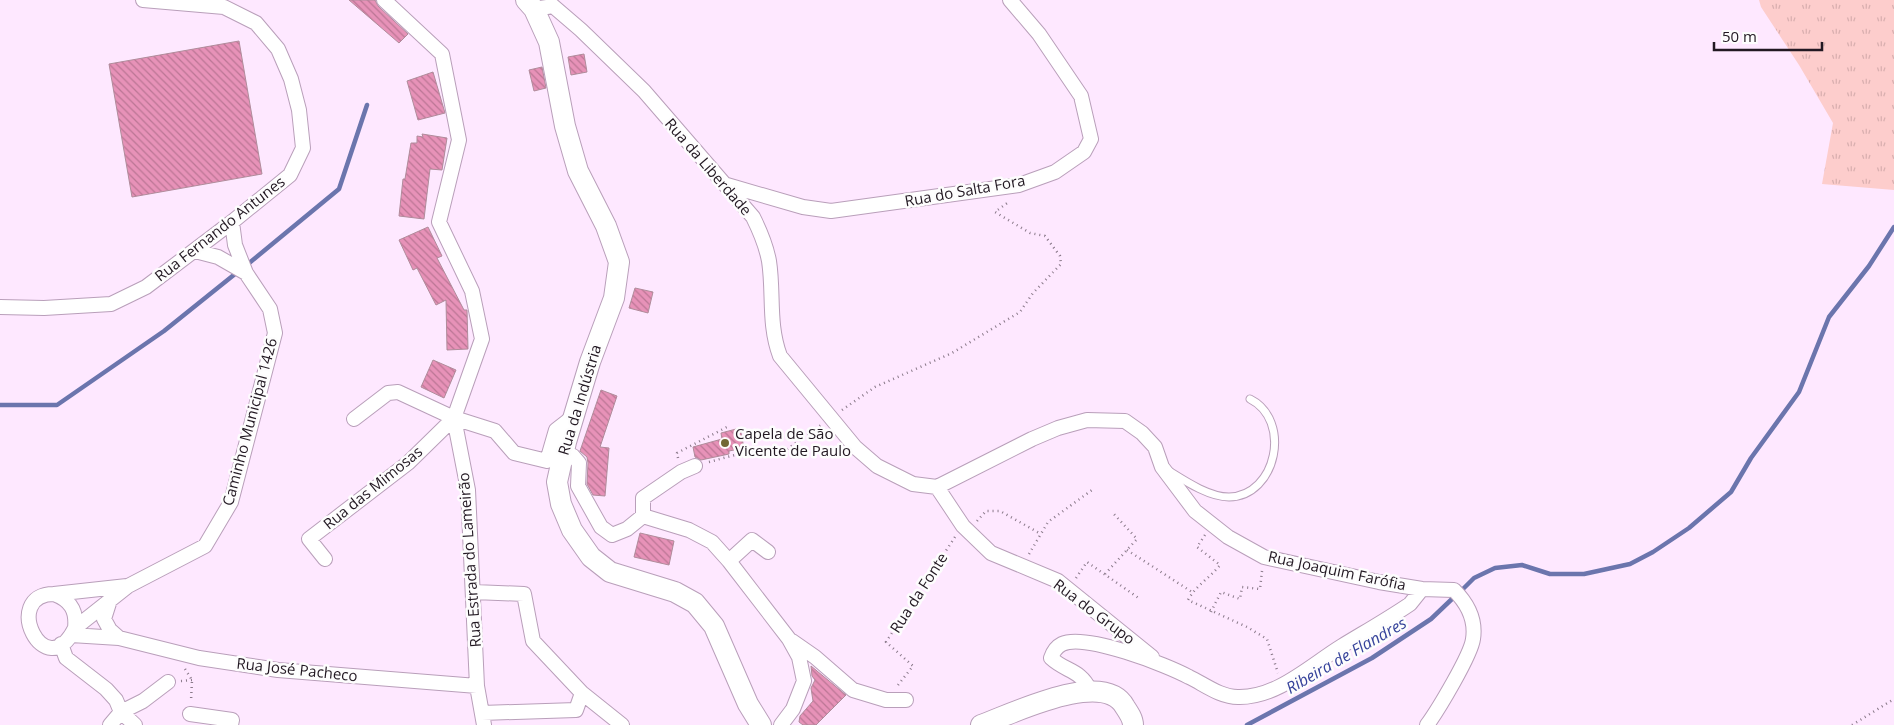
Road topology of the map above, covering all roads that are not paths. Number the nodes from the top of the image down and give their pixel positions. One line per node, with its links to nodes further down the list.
1 (143, 0): 6 (street, Rua Fernando Antunes)
2 (384, 0): 12 (street)
3 (1010, 0): 5 (street, Rua do Salta Fora)
4 (530, 4): 5 (street, Rua da Liberdade); 11 (street, Rua da Indústria)
5 (726, 184): 17 (street, Rua da Liberdade)
6 (232, 222): 7 (street, Rua Fernando Antunes); 8 (street, Caminho Municipal 1426)
7 (195, 251): 8 (street, Caminho Municipal 1426); 9 (street, Rua Fernando Antunes)
8 (246, 273): 22 (street, Caminho Municipal 1426)
9 (0, 307)
10 (1250, 399): 16 (lane)
11 (574, 415): 12 (street); 14 (street, Rua da Indústria)
12 (454, 418): 13 (street); 20 (street, Rua das Mimosas); 24 (street, Rua Estrada do Lameirão)
13 (354, 419)
14 (564, 452): 18 (street); 44 (street, Rua da Indústria)
15 (695, 466): 18 (street)
16 (1162, 467): 17 (street, Rua Joaquim Farófia); 23 (street, Rua Joaquim Farófia)
17 (937, 487): 30 (street, Rua do Grupo)
18 (642, 516): 21 (street)
19 (768, 552): 21 (street)
20 (325, 559)
21 (729, 561): 29 (street)
22 (128, 586): 25 (street, Caminho Municipal 1426); 26 (street, Caminho Municipal 1426)
23 (1422, 589): 30 (street); 47 (street, Rua Joaquim Farófia)
24 (474, 592): 32 (street, Rua Estrada do Lameirão); 34 (street)
25 (54, 594): 27 (street); 27 (street, Rua José Pacheco)
26 (110, 600): 27 (street, Caminho Municipal 1426); 28 (street)
27 (69, 636): 28 (street, Rua José Pacheco); 36 (street)
28 (119, 638): 32 (street, Rua José Pacheco)
29 (789, 639): 35 (street); 45 (street)
30 (1161, 664): 33 (street)
31 (168, 682): 36 (street)
32 (477, 686): 38 (street, Rua Estrada do Lameirão)
33 (1090, 690): 39 (street); 46 (street)
34 (582, 694): 38 (street); 43 (street)
35 (906, 700)
36 (121, 712): 40 (street); 41 (street)
37 (190, 714): 42 (street)
38 (483, 719)
39 (1133, 723)
40 (110, 725)
41 (135, 725)
42 (231, 725)
43 (622, 725)
44 (761, 725)
45 (781, 725)
46 (981, 725)
47 (1428, 725)

